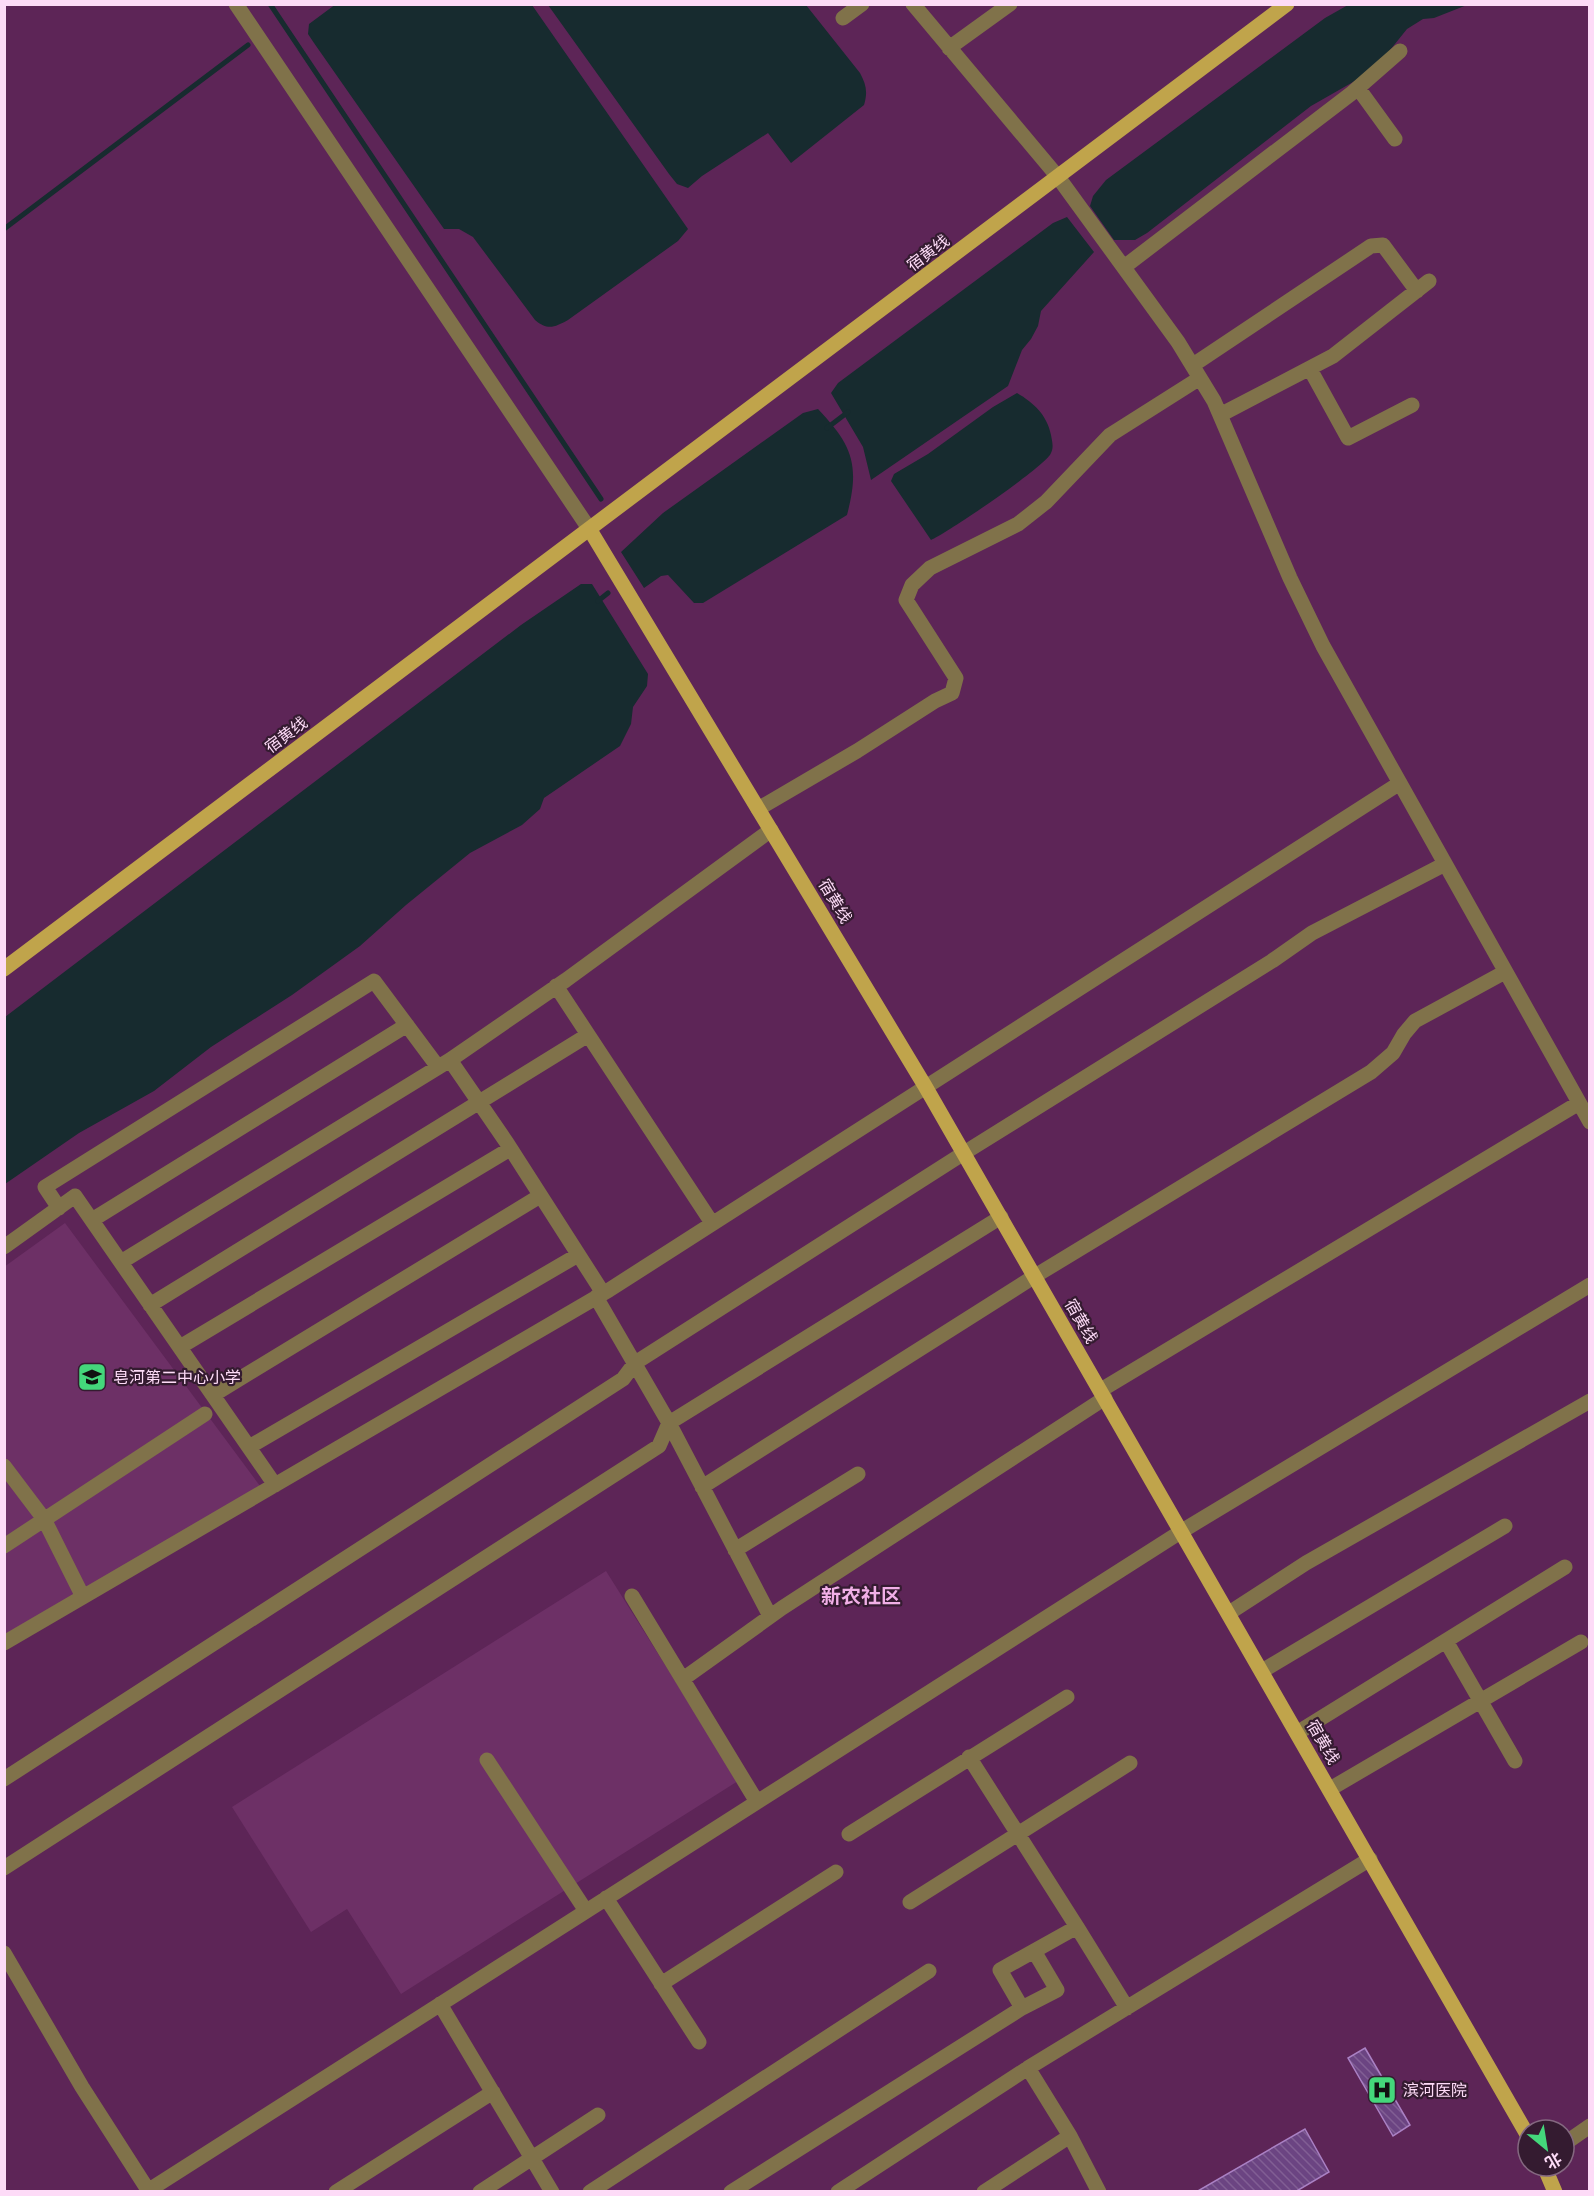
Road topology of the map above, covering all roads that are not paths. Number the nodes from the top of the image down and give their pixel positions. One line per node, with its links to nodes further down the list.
1 (236, 4): 17 (street)
2 (862, 4): 6 (street)
3 (913, 4): 7 (street)
4 (1010, 4): 7 (street)
5 (1287, 4): 11 (main road, 宿黄线)
6 (843, 18)
7 (949, 48): 11 (street)
8 (1400, 51): 9 (street)
9 (1358, 88): 10 (street); 12 (street)
10 (1395, 139)
11 (1058, 177): 12 (street); 17 (main road, 宿黄线)
12 (1124, 267): 14 (street)
13 (1310, 369): 14 (street); 15 (street); 16 (street)
14 (1197, 372): 16 (street); 19 (street)
15 (1412, 405)
16 (1220, 415): 18 (street)
17 (590, 531): 19 (main road, 宿黄线); 22 (main road, 宿黄线)
18 (1400, 783): 21 (street); 28 (street)
19 (758, 808): 20 (main road, 宿黄线)
20 (771, 830): 24 (street); 28 (main road, 宿黄线)
21 (1445, 864): 23 (street); 33 (street)
22 (4, 969)
23 (1505, 972): 30 (street); 42 (street)
24 (556, 987): 26 (street); 27 (street)
25 (407, 1025): 27 (street); 35 (street); 37 (street)
26 (588, 1035): 29 (street); 38 (street)
27 (444, 1063): 29 (street); 41 (street)
28 (925, 1086): 33 (main road, 宿黄线); 38 (street)
29 (479, 1102): 32 (street); 45 (street)
30 (1579, 1103): 31 (street); 48 (street)
31 (1590, 1122)
32 (510, 1149): 34 (street); 46 (street)
33 (964, 1153): 36 (main road, 宿黄线); 47 (street)
34 (540, 1196): 40 (street); 49 (street)
35 (59, 1208): 37 (street); 39 (street)
36 (1001, 1217): 42 (main road, 宿黄线); 52 (street)
37 (92, 1220): 41 (street)
38 (712, 1223): 44 (street)
39 (4, 1247)
40 (578, 1255): 44 (street); 53 (street)
41 (121, 1262): 45 (street)
42 (1035, 1276): 48 (main road, 宿黄线); 57 (street)
43 (1590, 1285): 60 (street)
44 (599, 1295): 47 (street); 56 (street)
45 (150, 1305): 46 (street)
46 (180, 1347): 49 (street)
47 (635, 1363): 52 (street); 80 (street)
48 (1103, 1394): 60 (main road, 宿黄线); 67 (street)
49 (213, 1395): 53 (street)
50 (1590, 1401): 66 (street)
51 (205, 1414): 58 (street)
52 (669, 1423): 57 (street); 86 (street)
53 (249, 1447): 56 (street)
54 (4, 1466): 58 (street)
55 (858, 1474): 62 (street)
56 (275, 1485): 65 (street)
57 (702, 1487): 62 (street)
58 (44, 1519): 61 (street); 65 (street)
59 (1505, 1526): 71 (street)
60 (1182, 1531): 66 (main road, 宿黄线); 82 (street)
61 (4, 1546)
62 (735, 1550): 67 (street)
63 (1565, 1567): 68 (street)
64 (632, 1596): 72 (street)
65 (83, 1597): 70 (street)
66 (1229, 1613): 71 (main road, 宿黄线)
67 (771, 1616): 72 (street)
68 (1446, 1641): 74 (street); 75 (street)
69 (1581, 1642): 74 (street)
70 (4, 1643)
71 (1262, 1671): 75 (main road, 宿黄线)
72 (683, 1679): 82 (street)
73 (1067, 1697): 76 (street)
74 (1480, 1701): 78 (street); 81 (street)
75 (1297, 1733): 81 (main road, 宿黄线)
76 (969, 1757): 83 (street); 84 (street)
77 (487, 1760): 90 (street)
78 (1515, 1761)
79 (1130, 1763): 84 (street)
80 (4, 1779)
81 (1330, 1790): 85 (main road, 宿黄线)
82 (757, 1802): 88 (street)
83 (849, 1834)
84 (1018, 1834): 89 (street); 91 (street)
85 (1370, 1859): 98 (street); 103 (main road, 宿黄线)
86 (4, 1868)
87 (836, 1872): 95 (street)
88 (606, 1898): 90 (street); 95 (street)
89 (910, 1902)
90 (586, 1911): 96 (street)
91 (1077, 1927): 92 (street); 98 (street)
92 (1034, 1951): 97 (street); 97 (street)
93 (4, 1953): 109 (street)
94 (929, 1971): 113 (street)
95 (661, 1984): 99 (street)
96 (440, 2004): 101 (street); 109 (street)
97 (1022, 2008): 114 (street)
98 (1127, 2008): 100 (street)
99 (699, 2042)
100 (1028, 2068): 105 (street); 115 (street)
101 (493, 2092): 107 (street); 110 (street)
102 (598, 2115): 107 (street)
103 (1518, 2118)
104 (1590, 2126): 106 (street)
105 (1070, 2136): 116 (street); 117 (street)
106 (1576, 2136)
107 (531, 2158): 111 (street); 112 (street)
108 (1549, 2178): 118 (main road)
109 (147, 2191)
110 (336, 2192)
111 (480, 2192)
112 (552, 2192)
113 (590, 2192)
114 (730, 2192)
115 (838, 2192)
116 (984, 2192)
117 (1099, 2192)
118 (1555, 2192)

